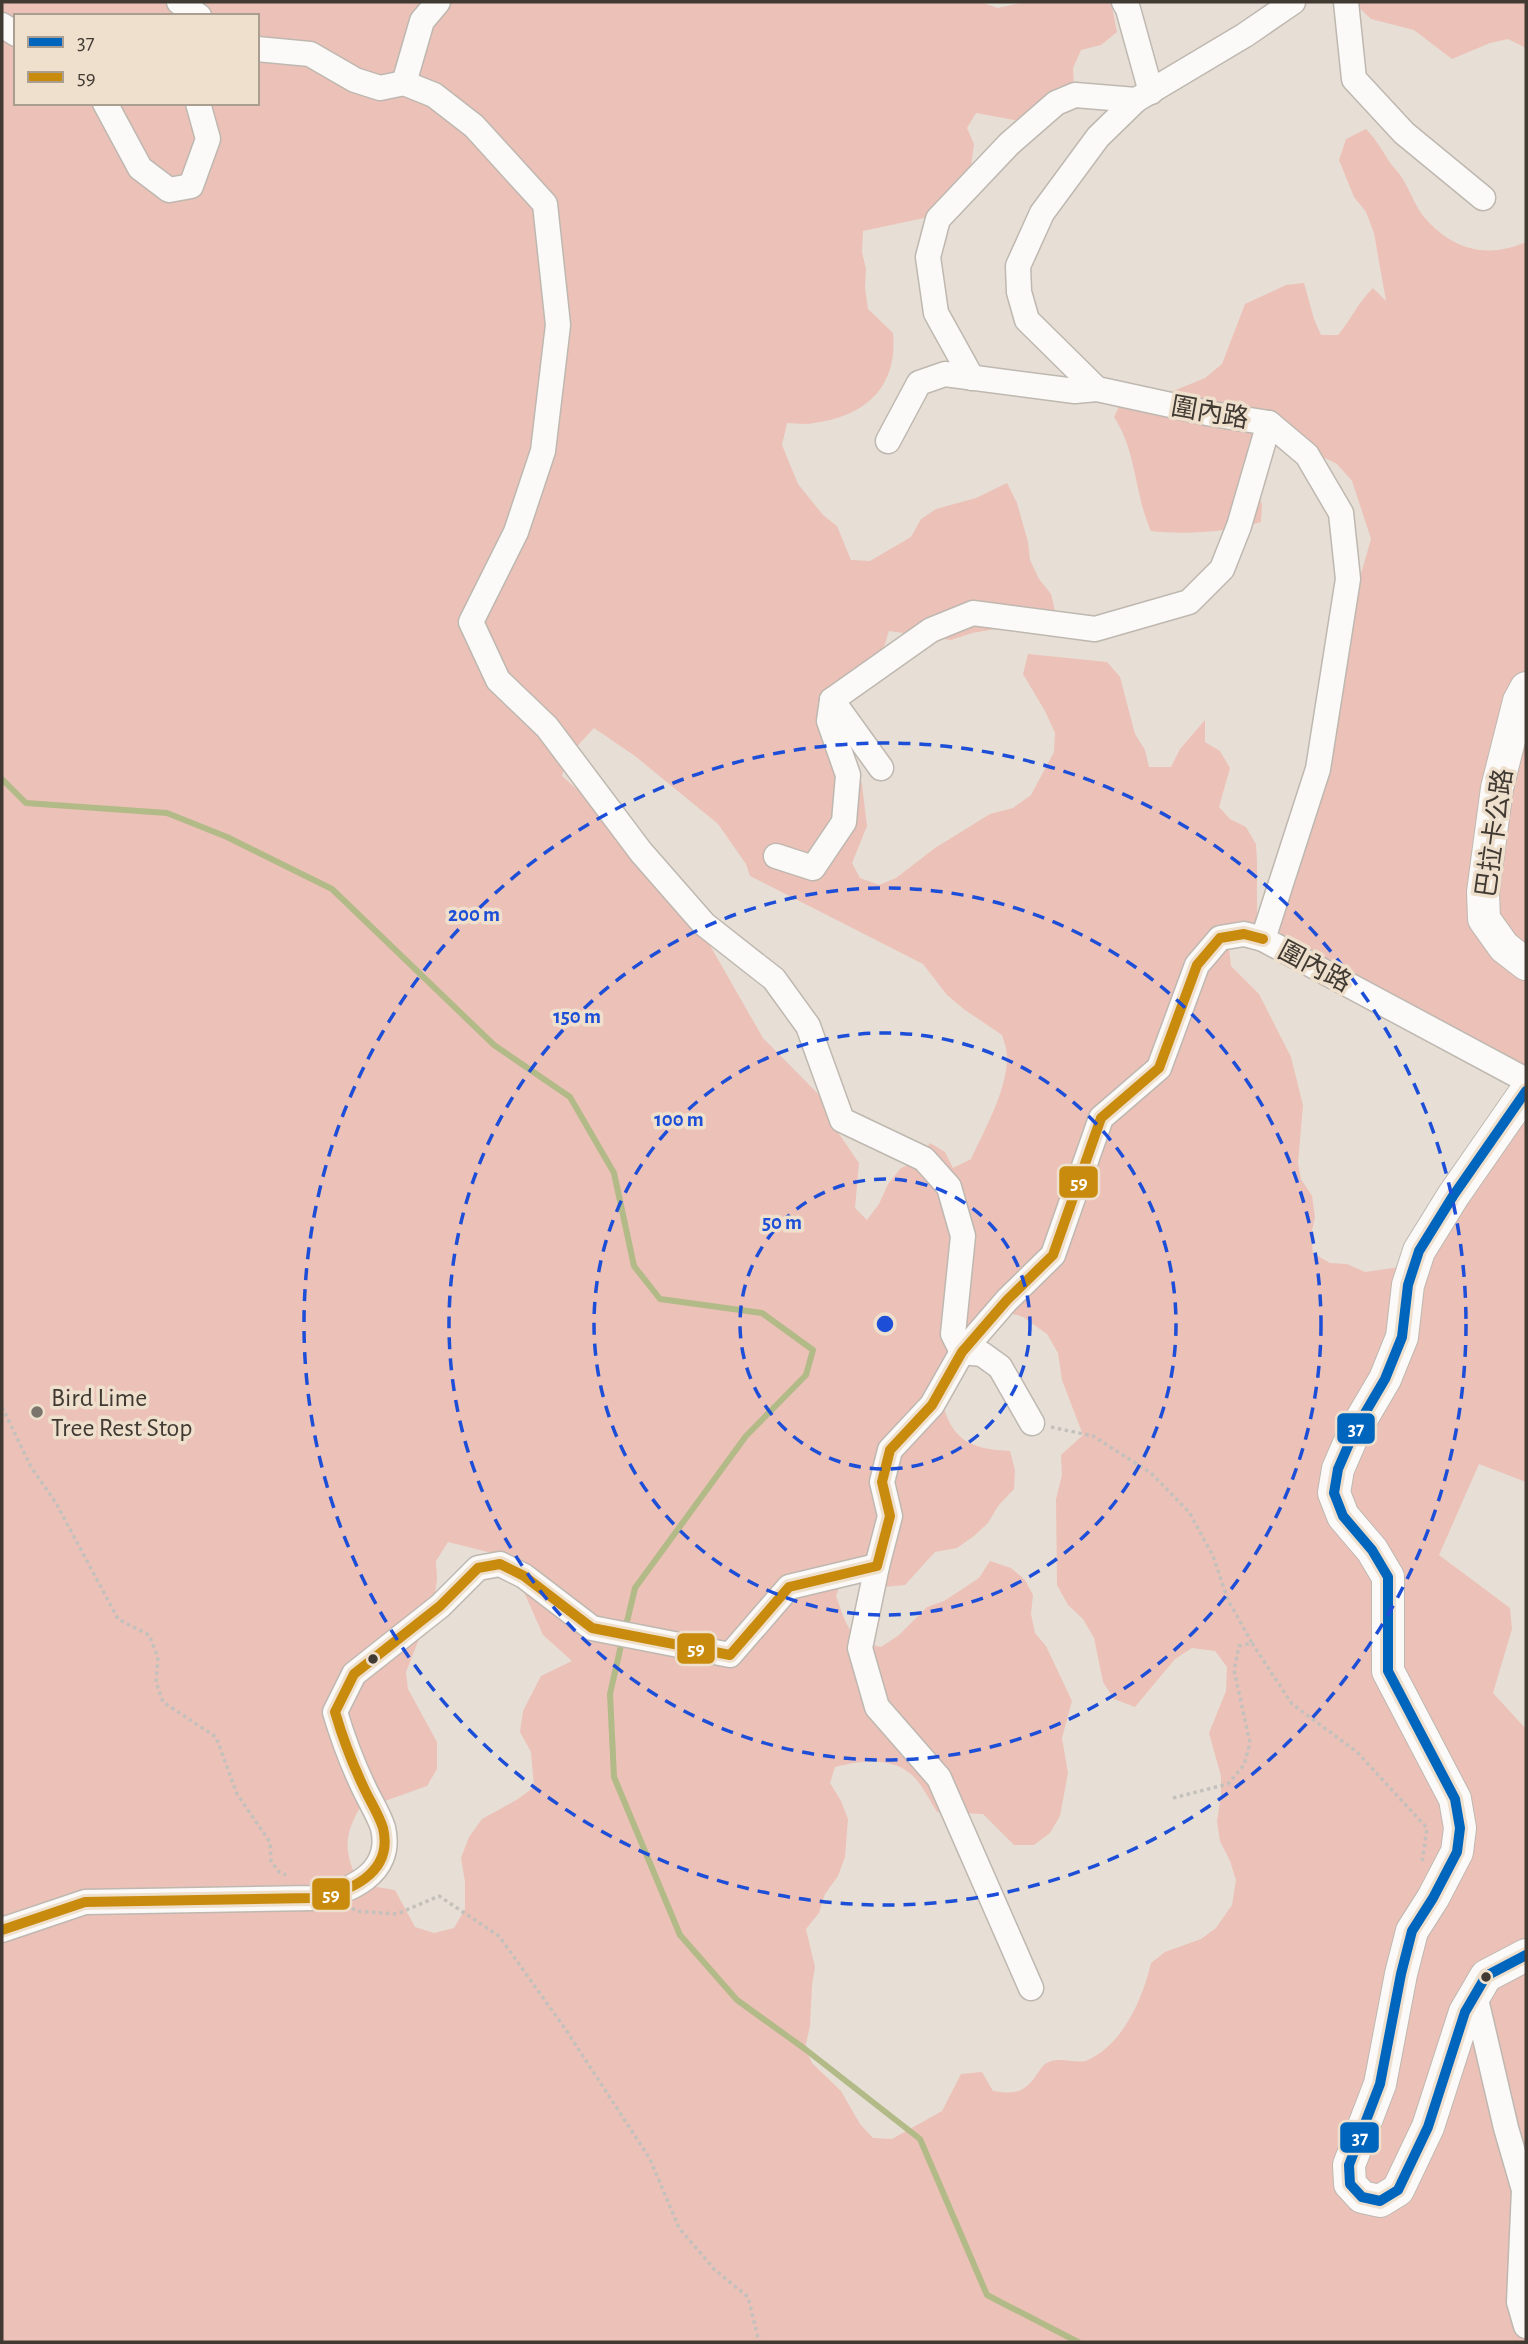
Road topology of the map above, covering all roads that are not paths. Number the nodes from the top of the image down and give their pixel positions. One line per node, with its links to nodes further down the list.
1 (178, 2): 6 (street)
2 (438, 2): 8 (street)
3 (1124, 2): 9 (street)
4 (1293, 2): 9 (street)
5 (1346, 2): 12 (street)
6 (197, 14)
7 (259, 49): 8 (street)
8 (404, 83): 25 (street)
9 (1143, 96): 13 (street); 14 (street)
10 (106, 105): 11 (street)
11 (199, 105)
12 (1483, 198)
13 (972, 378): 14 (street, 圍內路); 16 (street, 圍內路)
14 (1097, 389): 15 (street, 圍內路)
15 (1269, 423): 18 (street); 21 (street, 圍內路)
16 (888, 441)
17 (1526, 688): 22 (main road, 巴拉卡公路)
18 (832, 700): 19 (street); 20 (street)
19 (881, 768)
20 (776, 856)
21 (1263, 939): 23 (street, 圍內路); 25 (street)
22 (1526, 964)
23 (1526, 1080)
24 (1526, 1091): 31 (main road)
25 (961, 1352): 26 (street); 27 (street)
26 (1032, 1423)
27 (877, 1566): 28 (street); 30 (street)
28 (2, 1930)
29 (1526, 1955): 31 (main road)
30 (1031, 1988)
31 (1475, 1995): 32 (street)
32 (1526, 2326)

